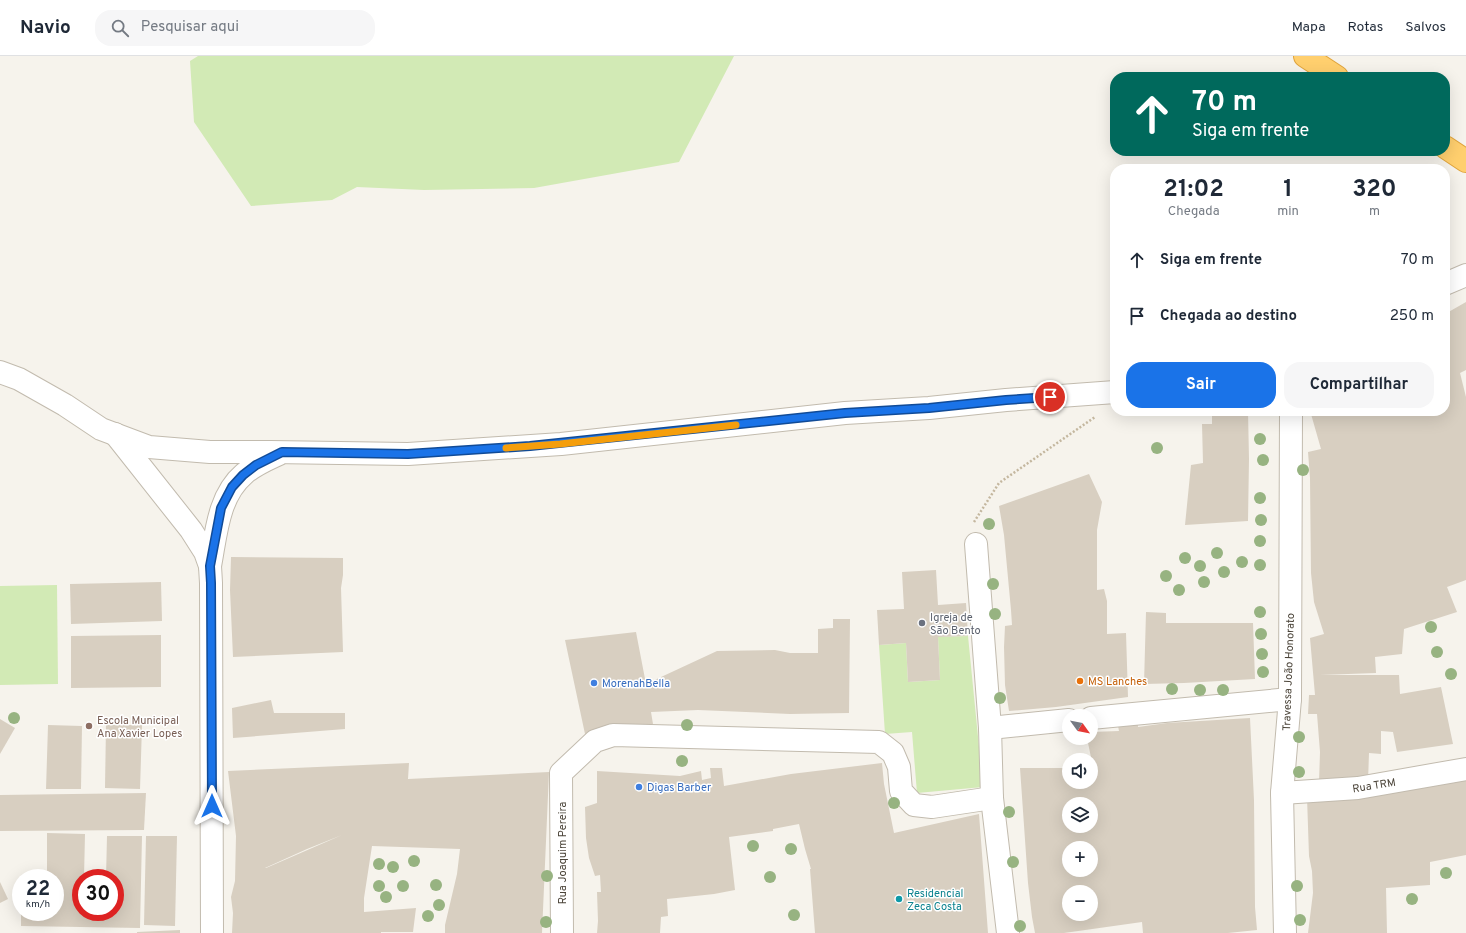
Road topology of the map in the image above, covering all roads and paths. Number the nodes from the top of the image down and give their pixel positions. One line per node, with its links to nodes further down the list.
1 (1305, 56): 2 (highway)
2 (1329, 72)
3 (1450, 151): 4 (highway)
4 (1466, 161)
5 (1466, 275): 6 (street)
6 (1450, 282)
7 (0, 372): 11 (street)
8 (1110, 392): 12 (street)
9 (1098, 415): 13 (path)
10 (1291, 416): 15 (street, Travessa João Honorato)
11 (114, 434): 12 (street); 14 (street)
12 (282, 452): 14 (street)
13 (976, 544): 18 (street)
14 (210, 566): 22 (street)
15 (1290, 699): 16 (street); 20 (street, Travessa João Honorato)
16 (1098, 717)
17 (1062, 721): 18 (street)
18 (990, 728): 21 (street)
19 (1466, 769): 20 (street, Rua TRM)
20 (1282, 793): 25 (street, Travessa João Honorato)
21 (992, 798): 23 (street, Rua Joaquim Pereira); 24 (street)
22 (212, 933)
23 (562, 933)
24 (1008, 933)
25 (1285, 933)

